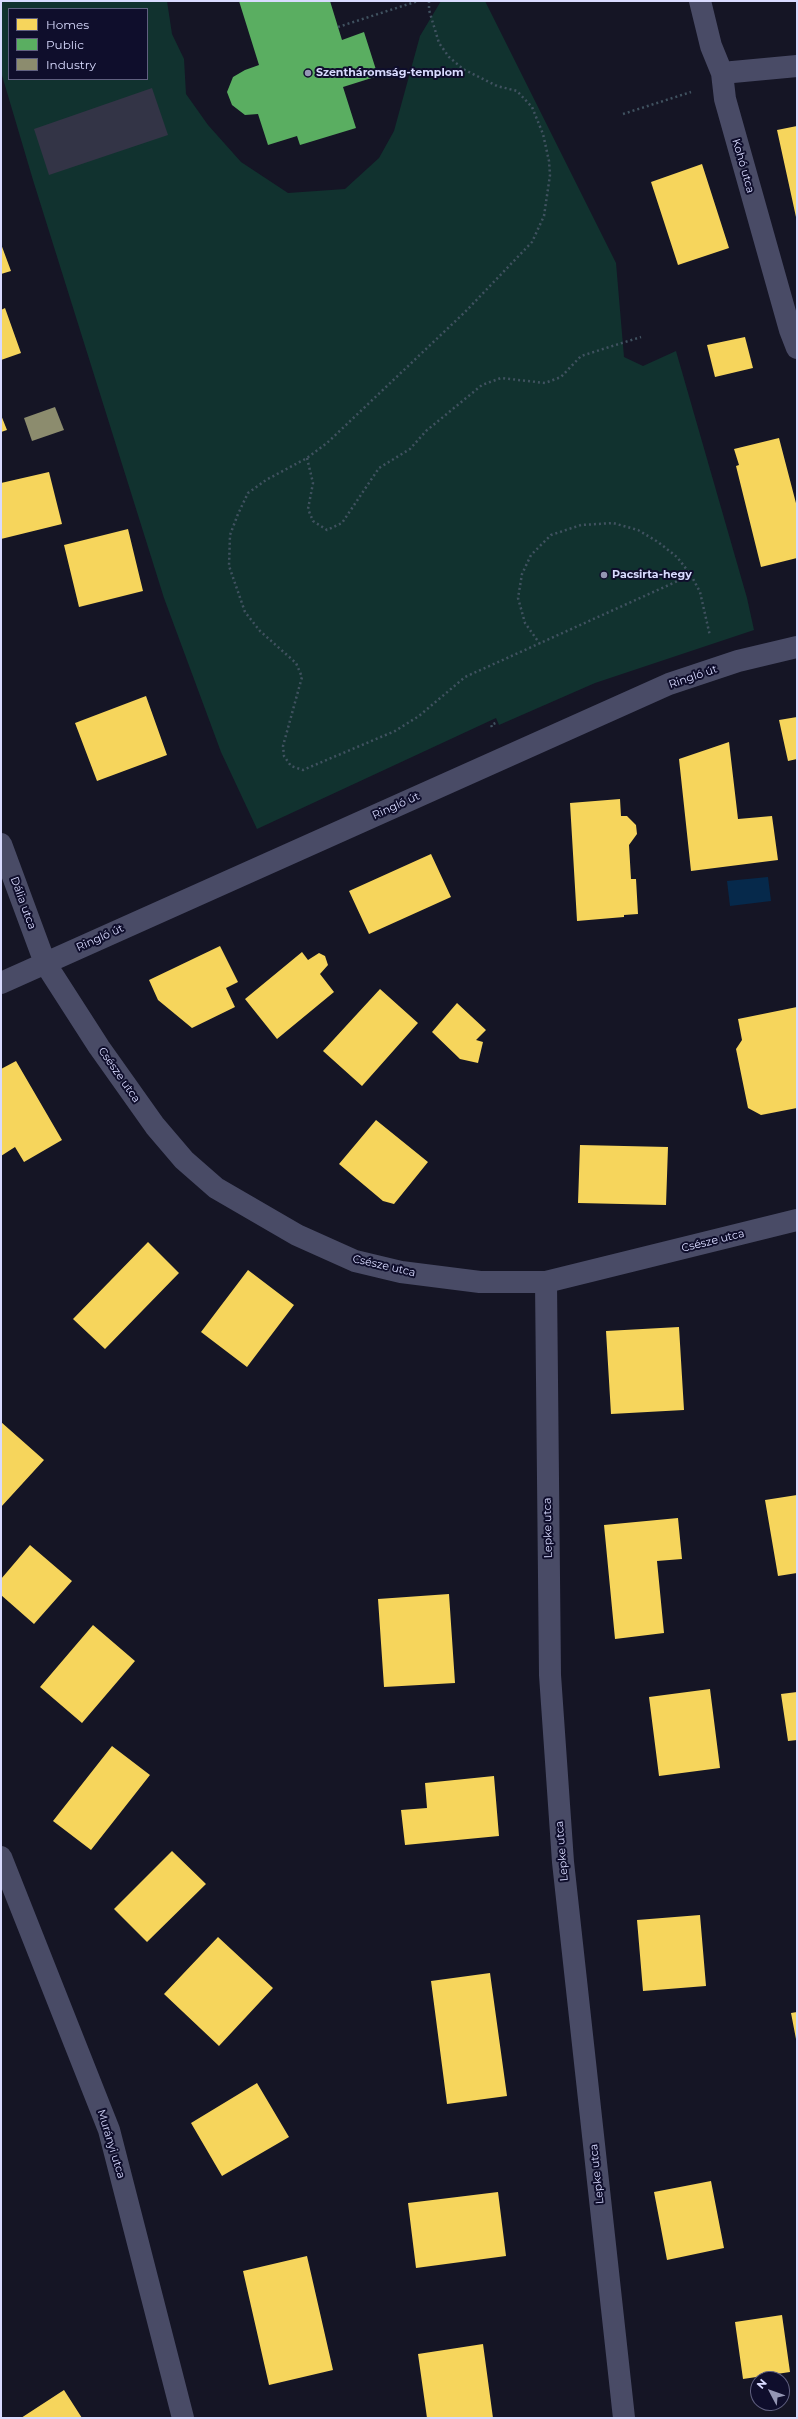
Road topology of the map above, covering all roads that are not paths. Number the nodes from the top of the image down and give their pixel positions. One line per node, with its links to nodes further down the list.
1 (700, 1): 3 (street, Kohó utca)
2 (797, 66): 3 (street)
3 (722, 73): 4 (street, Kohó utca)
4 (793, 339)
5 (797, 647): 7 (street, Ringló út)
6 (1, 844): 7 (street, Dália utca)
7 (45, 963): 8 (street, Ringló út); 10 (street, Csésze utca)
8 (1, 983)
9 (797, 1220): 10 (street, Csésze utca)
10 (546, 1282): 13 (street, Lepke utca)
11 (1, 1857): 12 (street, Murányi utca)
12 (183, 2418)
13 (624, 2418)

